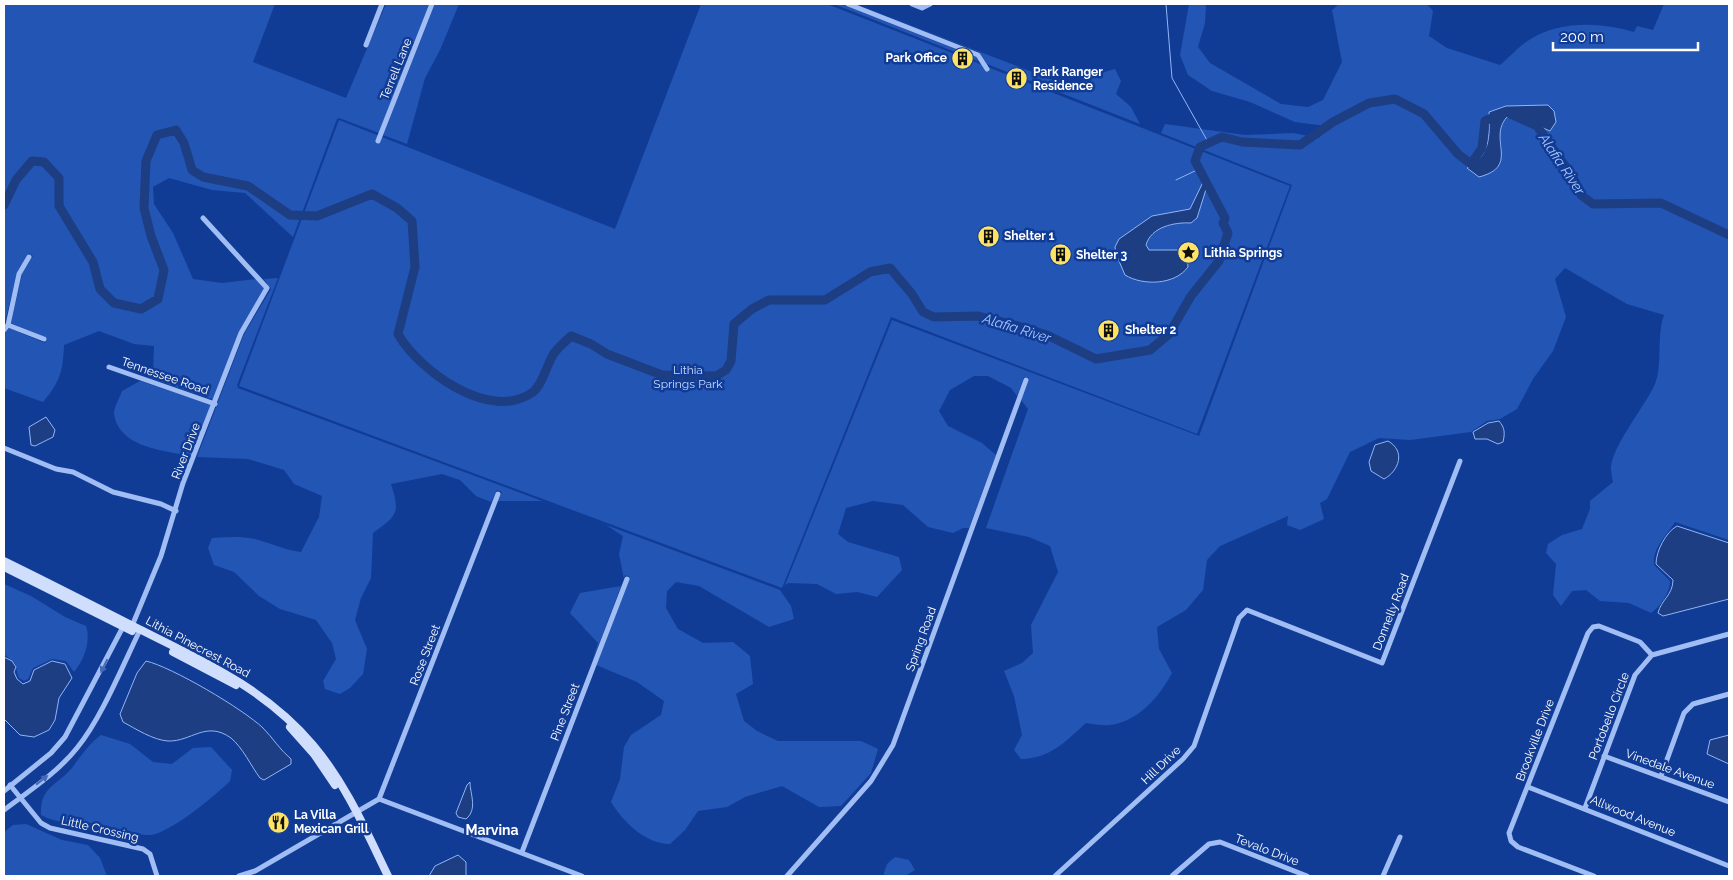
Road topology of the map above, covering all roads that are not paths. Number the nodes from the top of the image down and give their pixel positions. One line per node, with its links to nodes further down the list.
1 (382, 4): 6 (street)
2 (432, 4): 8 (street, Terrell Lane)
3 (848, 4): 7 (street)
4 (912, 4): 5 (street)
5 (930, 4)
6 (366, 45)
7 (986, 69)
8 (378, 141)
9 (203, 218): 16 (street, River Drive)
10 (29, 256): 11 (street)
11 (8, 325): 12 (street); 13 (street)
12 (4, 330)
13 (44, 339)
14 (109, 367): 16 (street, Tennessee Road)
15 (1026, 380): 49 (street, Spring Road)
16 (215, 404): 20 (street, River Drive)
17 (4, 448): 20 (street)
18 (1460, 461): 24 (street, Donnelly Road)
19 (498, 494): 36 (street, Rose Street)
20 (176, 511): 25 (street, River Drive)
21 (4, 561): 25 (main road, Lithia Pinecrest Road)
22 (4, 567): 25 (main road, Lithia Pinecrest Road)
23 (627, 579): 42 (street, Pine Street)
24 (1247, 610): 50 (street, Hill Drive)
25 (127, 625): 26 (main road, Lithia Pinecrest Road); 32 (street, River Drive, one-way to 32)
26 (139, 632): 35 (street, one-way to 26); 40 (main road, Lithia Pinecrest Road)
27 (1729, 634): 28 (street)
28 (1652, 655): 30 (street, Portobello Circle); 33 (street, Brookville Drive)
29 (1729, 694): 31 (street)
30 (1604, 756): 31 (street, Vinedale Avenue); 38 (street, Portobello Circle)
31 (1661, 776): 37 (street, Vinedale Avenue)
32 (10, 786): 34 (street, River Drive); 35 (street, Little Crossing)
33 (1528, 787): 38 (street, Allwood Avenue); 54 (street, Brookville Drive)
34 (4, 791)
35 (19, 798): 39 (street); 44 (street, Little Crossing)
36 (379, 799): 40 (street); 42 (street)
37 (1729, 802)
38 (1585, 808): 43 (street, Allwood Avenue)
39 (4, 810)
40 (354, 813): 45 (street); 46 (main road, Lithia Pinecrest Road); 47 (main road, Lithia Pinecrest Road)
41 (1400, 837): 53 (street)
42 (522, 852): 48 (street)
43 (1729, 866)
44 (157, 876)
45 (239, 876)
46 (382, 876)
47 (388, 876)
48 (582, 876)
49 (787, 876)
50 (1055, 876)
51 (1172, 876): 52 (street, Tevalo Drive)
52 (1307, 876)
53 (1383, 876)
54 (1594, 876)

